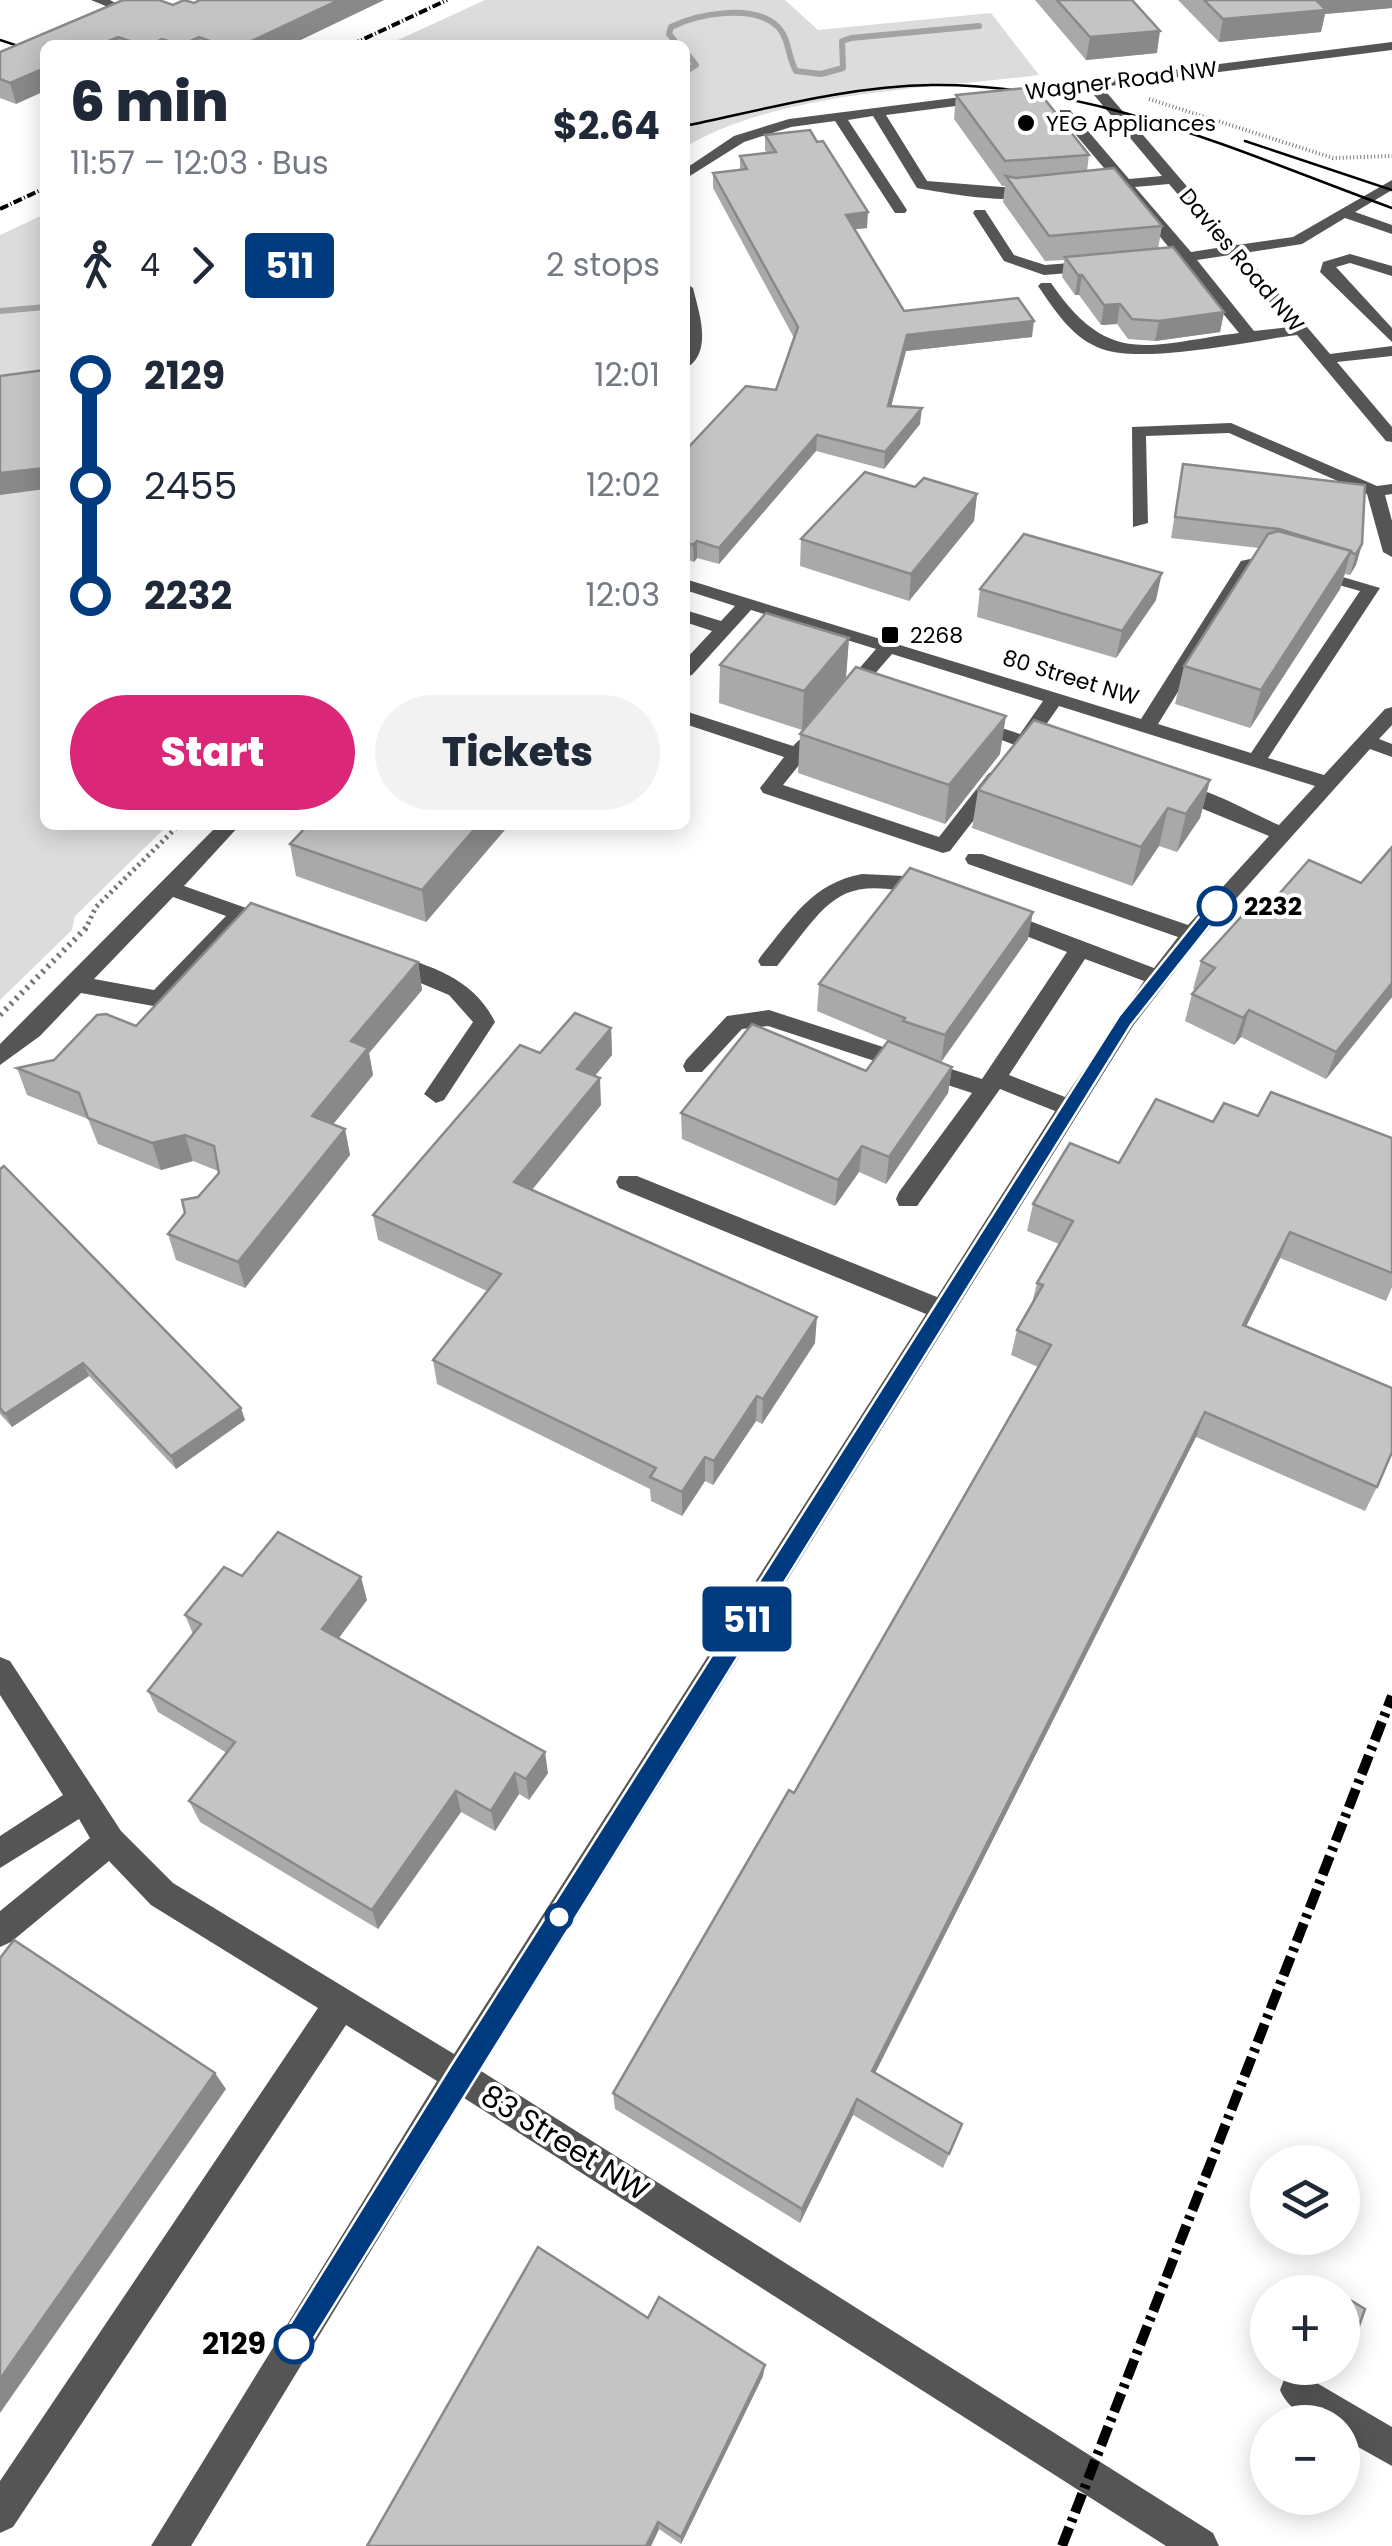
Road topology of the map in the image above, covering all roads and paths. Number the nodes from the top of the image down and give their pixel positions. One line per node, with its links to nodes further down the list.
1 (119, 2): 2 (street)
2 (97, 6)
3 (1392, 46): 4 (street, Wagner Road NW)
4 (1091, 84): 6 (street, Wagner Road NW); 13 (street, Davies Road NW)
5 (1148, 98): 11 (path)
6 (876, 110): 8 (street, Wagner Road NW); 9 (street)
7 (1065, 113): 14 (street)
8 (838, 115): 10 (street); 12 (street, Wagner Road NW)
9 (894, 138): 10 (street); 17 (street)
10 (856, 143): 18 (street)
11 (1392, 156)
12 (690, 172)
13 (1174, 179): 14 (street); 22 (street, Davies Road NW)
14 (1123, 184): 16 (street); 23 (street)
15 (1392, 184): 20 (street)
16 (1086, 188)
17 (1050, 191)
18 (900, 210)
19 (980, 213): 25 (street)
20 (1346, 214): 21 (street); 22 (street)
21 (1392, 230)
22 (1237, 252): 23 (street); 29 (street, Davies Road NW)
23 (1187, 257): 24 (street); 30 (street)
24 (1169, 259)
25 (1133, 262)
26 (1392, 270): 31 (street)
27 (1046, 286): 30 (street)
28 (690, 307): 33 (street)
29 (1302, 330): 30 (street); 34 (street, Davies Road NW)
30 (1250, 336)
31 (1392, 337)
32 (1392, 351): 34 (street)
33 (690, 352)
34 (1326, 359): 35 (street, Davies Road NW)
35 (1392, 437)
36 (1384, 490): 37 (street); 38 (street)
37 (1140, 523)
38 (1392, 552)
39 (690, 586): 40 (street, 80 Street NW)
40 (747, 604): 42 (street); 43 (street, 80 Street NW)
41 (690, 618): 42 (street)
42 (723, 628): 44 (street)
43 (888, 647): 45 (street); 46 (street, 80 Street NW)
44 (690, 665)
45 (892, 698)
46 (1055, 699): 51 (street, 80 Street NW); 53 (street)
47 (1392, 713): 52 (street)
48 (948, 717): 53 (street)
49 (690, 719): 55 (street)
50 (820, 727): 55 (street)
51 (1146, 727): 56 (street, 80 Street NW); 56 (street)
52 (1366, 741): 54 (street); 58 (street)
53 (1033, 744): 55 (street)
54 (1392, 751)
55 (797, 754)
56 (1256, 761): 58 (street, 80 Street NW)
57 (1148, 781): 61 (street)
58 (1327, 783): 61 (street)
59 (174, 830): 70 (path)
60 (225, 830): 63 (street)
61 (1282, 833): 64 (street)
62 (975, 859): 64 (street)
63 (168, 888): 69 (street); 69 (street)
64 (1192, 934): 68 (street)
65 (1080, 949): 67 (street); 68 (street); 73 (street)
66 (358, 951): 74 (street)
67 (769, 962)
68 (1156, 977): 75 (street)
69 (77, 984): 71 (street)
70 (0, 1015)
71 (0, 1057)
72 (694, 1066): 73 (street)
73 (991, 1084): 75 (street); 77 (street)
74 (436, 1094)
75 (1070, 1108): 78 (street)
76 (628, 1182): 78 (street)
77 (908, 1199)
78 (942, 1310): 85 (street)
79 (0, 1670): 80 (street, 83 Street NW)
80 (82, 1800): 81 (street, 83 Street NW); 82 (street)
81 (110, 1840): 83 (street); 84 (street, 83 Street NW)
82 (0, 1853)
83 (0, 1931)
84 (341, 2003): 85 (street, 83 Street NW); 88 (street)
85 (459, 2076): 89 (street); 90 (street, 83 Street NW)
86 (1298, 2390): 87 (street)
87 (1392, 2448)
88 (0, 2514)
89 (170, 2546)
90 (1200, 2546)

